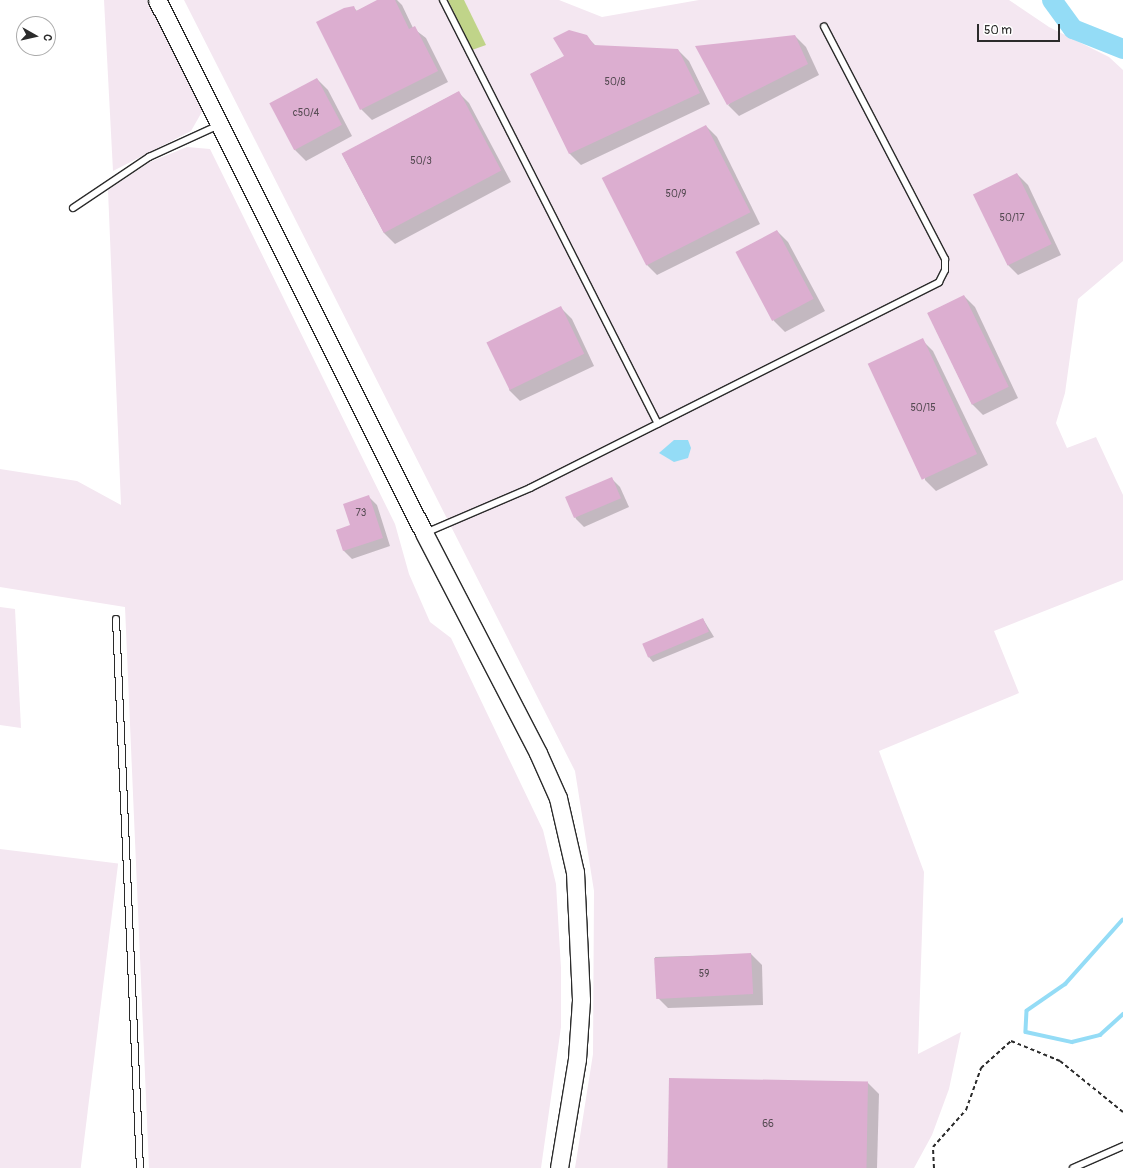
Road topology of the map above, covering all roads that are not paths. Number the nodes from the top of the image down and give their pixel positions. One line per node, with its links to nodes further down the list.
1 (157, 0): 4 (main road)
2 (443, 0): 6 (lane)
3 (824, 27): 6 (lane)
4 (221, 124): 5 (lane); 7 (main road)
5 (73, 208)
6 (658, 423): 7 (lane)
7 (424, 533): 11 (main road)
8 (116, 620): 10 (lane)
9 (1123, 1146): 12 (lane)
10 (140, 1168)
11 (559, 1168)
12 (1073, 1168)

